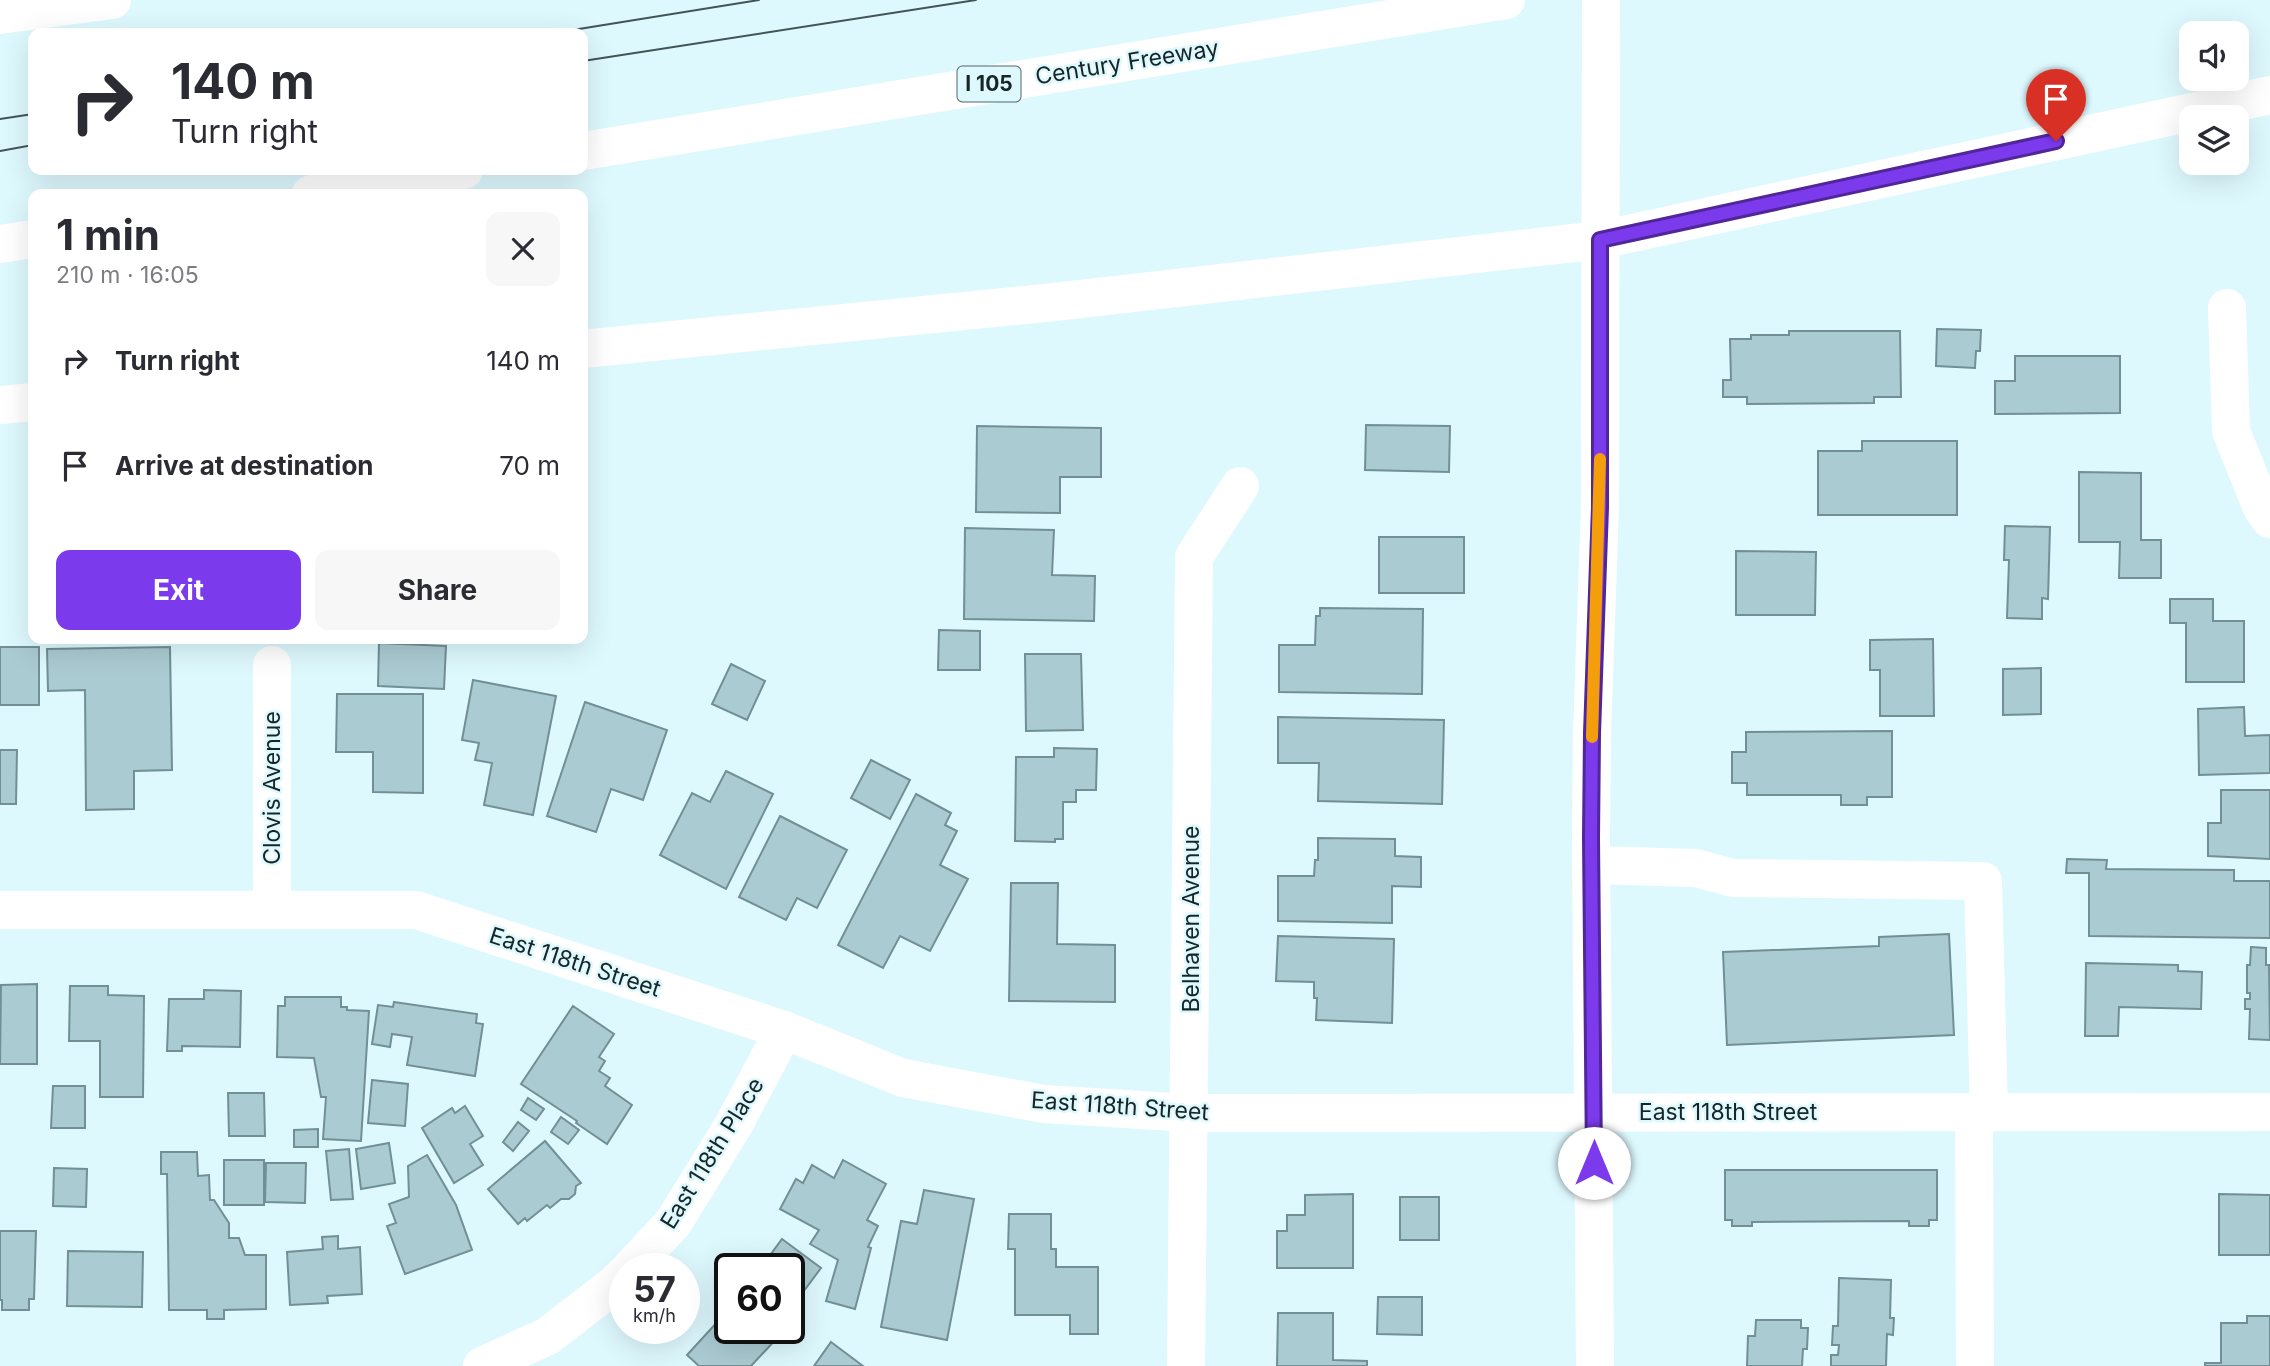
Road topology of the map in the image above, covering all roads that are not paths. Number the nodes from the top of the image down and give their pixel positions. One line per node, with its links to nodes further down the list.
1 (112, 0): 4 (main road)
2 (1506, 0): 6 (main road, Century Freeway / I 105)
3 (1601, 0): 10 (main road)
4 (0, 15)
5 (2270, 94): 10 (main road)
6 (588, 149)
7 (432, 175): 8 (main road)
8 (344, 189)
9 (28, 240): 11 (main road)
10 (1600, 240): 13 (main road); 19 (main road)
11 (0, 244)
12 (2227, 308): 17 (main road)
13 (588, 349)
14 (28, 402): 15 (main road)
15 (0, 405)
16 (1240, 486): 23 (main road, Belhaven Avenue)
17 (2270, 519)
18 (272, 665): 21 (main road, Clovis Avenue)
19 (1592, 865): 24 (main road); 25 (main road)
20 (0, 910): 21 (main road, East 118th Street)
21 (272, 910): 22 (main road, East 118th Street)
22 (783, 1030): 23 (main road, East 118th Street); 27 (main road, East 118th Place)
23 (1189, 1112): 24 (main road, East 118th Street); 30 (main road, Belhaven Avenue)
24 (1594, 1112): 25 (main road, East 118th Street); 31 (main road)
25 (1982, 1112): 26 (main road, East 118th Street); 32 (main road)
26 (2270, 1112)
27 (645, 1253)
28 (609, 1289): 29 (main road)
29 (482, 1366)
30 (1186, 1366)
31 (1595, 1366)
32 (1975, 1366)

